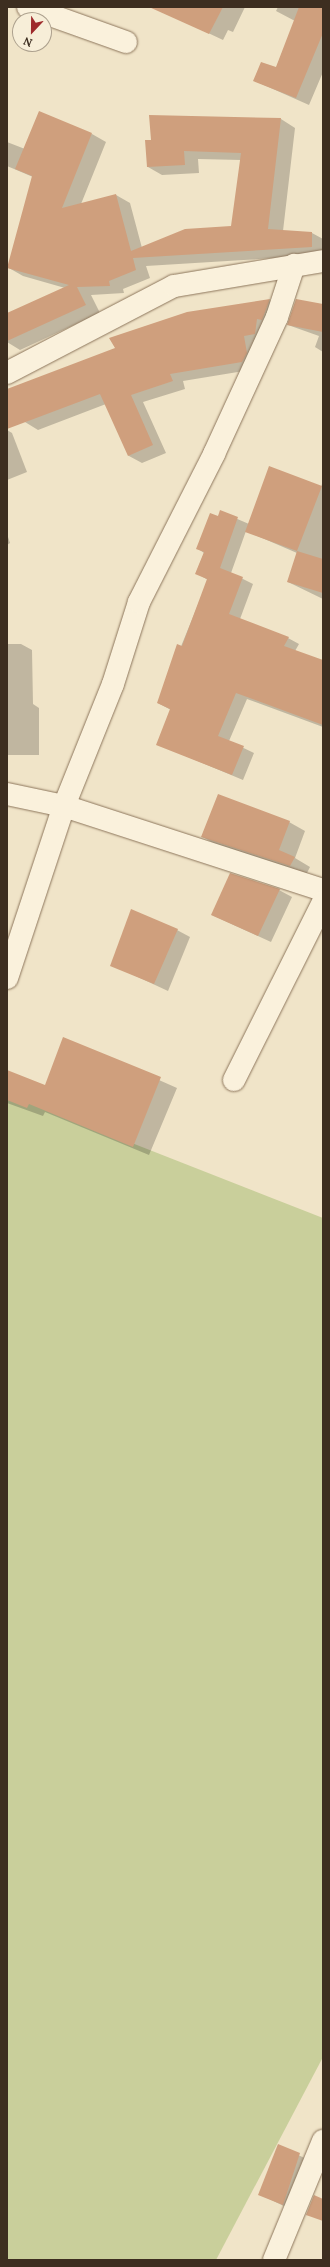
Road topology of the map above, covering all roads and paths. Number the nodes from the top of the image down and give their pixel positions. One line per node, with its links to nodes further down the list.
1 (28, 7): 2 (street)
2 (126, 42)
3 (323, 261): 4 (street)
4 (294, 265): 5 (street); 7 (street)
5 (7, 373)
6 (7, 794): 7 (street)
7 (64, 806): 8 (street); 10 (street)
8 (323, 890)
9 (323, 902): 11 (street)
10 (7, 978)
11 (234, 1080)
12 (323, 2141): 13 (street)
13 (274, 2260)

